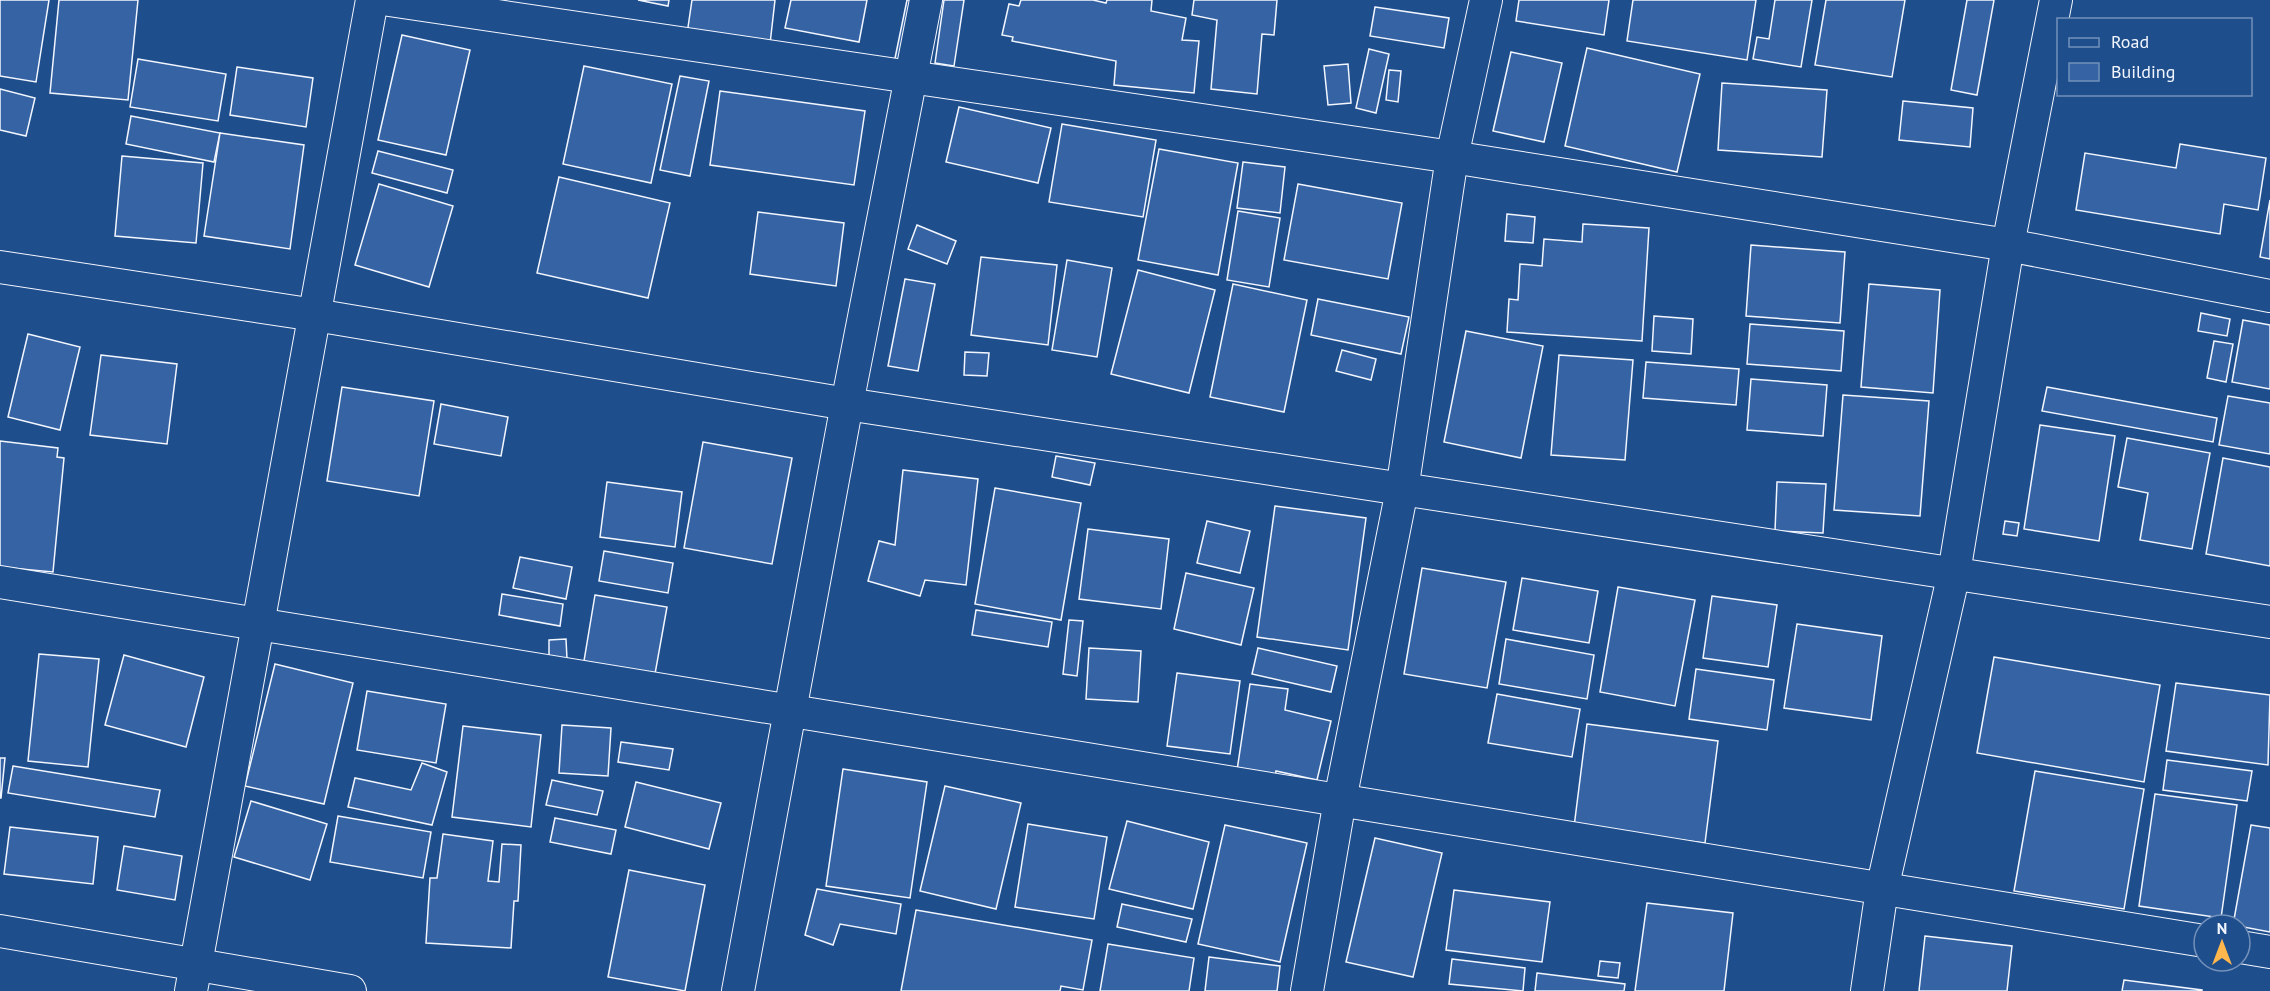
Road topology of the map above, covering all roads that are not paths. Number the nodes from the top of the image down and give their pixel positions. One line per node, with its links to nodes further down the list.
1 (372, 0): 11 (street)
2 (389, 0): 6 (street)
3 (926, 0): 6 (street)
4 (1486, 0): 7 (street)
5 (2056, 0): 8 (street)
6 (912, 78): 7 (street); 12 (street)
7 (1452, 157): 8 (street); 13 (street)
8 (2008, 245): 10 (street); 14 (street)
9 (0, 267): 11 (street)
10 (2270, 296)
11 (315, 315): 12 (street); 17 (street)
12 (847, 404): 13 (street); 18 (street)
13 (1402, 490): 14 (street); 19 (street)
14 (1954, 573): 16 (street); 20 (street)
15 (0, 582): 17 (street)
16 (2270, 622)
17 (258, 624): 18 (street); 25 (street)
18 (791, 711): 19 (street); 27 (street)
19 (1340, 800): 20 (street); 28 (street)
20 (1882, 889): 22 (street); 29 (street)
21 (0, 931): 25 (street)
22 (2192, 939)
23 (2252, 949): 24 (street)
24 (2270, 952)
25 (193, 978): 26 (street)
26 (350, 991)
27 (738, 991)
28 (1307, 991)
29 (1867, 991)

